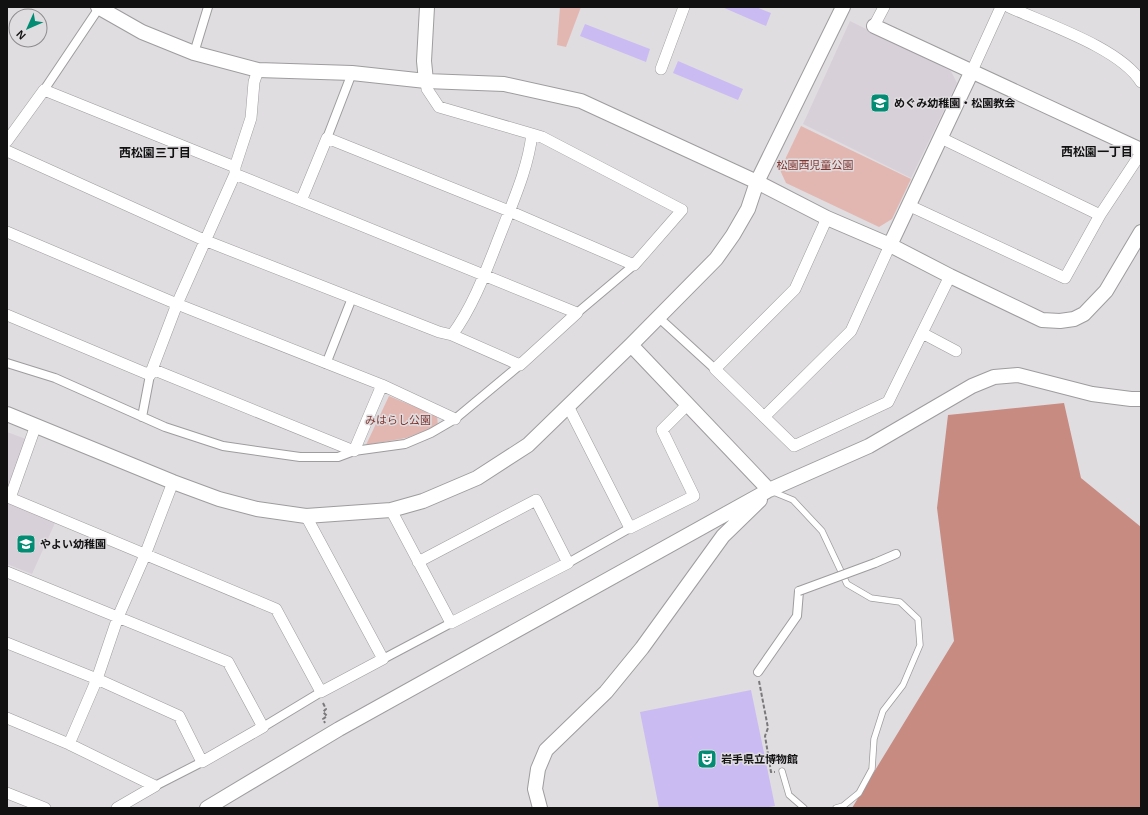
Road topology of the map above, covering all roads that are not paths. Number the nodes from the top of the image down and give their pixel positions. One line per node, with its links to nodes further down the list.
1 (98, 7): 10 (street); 17 (street)
2 (208, 7): 10 (street)
3 (426, 7): 15 (street)
4 (684, 7): 11 (street)
5 (843, 7): 26 (street)
6 (884, 7): 9 (street)
7 (1001, 7): 14 (street)
8 (1010, 7): 16 (street)
9 (874, 26): 14 (street)
10 (194, 53): 12 (street)
11 (661, 69)
12 (258, 70): 13 (street); 25 (street)
13 (352, 73): 15 (street); 19 (street)
14 (972, 73): 20 (street); 22 (street)
15 (426, 81): 18 (street); 26 (street)
16 (1141, 82)
17 (44, 90): 21 (street); 25 (street)
18 (532, 134): 29 (street); 36 (street)
19 (327, 138): 27 (street); 29 (street)
20 (941, 138): 28 (street); 30 (street)
21 (7, 141)
22 (1141, 150)
23 (7, 151): 34 (street)
24 (1141, 153): 30 (street)
25 (235, 171): 27 (street); 34 (street)
26 (757, 182): 31 (street); 43 (street)
27 (302, 201): 37 (street)
28 (908, 205): 30 (street); 35 (street)
29 (509, 211): 36 (street); 37 (street)
30 (1100, 214)
31 (827, 218): 35 (street); 51 (street)
32 (7, 232): 40 (street)
33 (1141, 232): 38 (street)
34 (204, 240): 39 (street); 40 (street)
35 (890, 245): 38 (street); 59 (street)
36 (634, 265): 41 (street)
37 (484, 276): 41 (street); 45 (street)
38 (950, 276): 44 (street)
39 (352, 298): 45 (street); 49 (street)
40 (177, 304): 49 (street); 52 (street)
41 (577, 313): 50 (street)
42 (7, 315): 52 (street)
43 (658, 317): 46 (street); 51 (street)
44 (922, 333): 47 (street); 59 (street)
45 (452, 335): 50 (street)
46 (632, 345): 55 (street); 56 (street)
47 (956, 351)
48 (7, 362): 58 (street)
49 (326, 364): 53 (street)
50 (520, 365): 60 (street)
51 (715, 369): 59 (street)
52 (151, 372): 58 (street); 62 (street)
53 (382, 385): 60 (street); 62 (street)
54 (1141, 399): 64 (street)
55 (688, 404): 64 (street); 67 (street)
56 (568, 406): 65 (street); 67 (street)
57 (7, 414): 61 (street)
58 (142, 417): 62 (street)
59 (764, 417)
60 (455, 419): 62 (street)
61 (36, 425): 63 (street); 69 (street)
62 (354, 451)
63 (173, 482): 66 (street); 69 (street)
64 (768, 490): 89 (street); 90 (street); 92 (lane)
65 (391, 510): 66 (street); 70 (street)
66 (306, 516): 76 (street)
67 (630, 528): 71 (street)
68 (896, 554): 77 (street, bridge)
69 (145, 555): 73 (street); 79 (street)
70 (418, 562): 71 (street); 74 (street)
71 (568, 563): 74 (street)
72 (7, 572): 73 (street)
73 (118, 617): 78 (street); 81 (street)
74 (451, 623): 76 (street)
75 (7, 643): 78 (street)
76 (383, 659): 79 (street)
77 (758, 672)
78 (97, 679): 82 (street); 83 (street)
79 (320, 692): 81 (street)
80 (7, 718): 82 (street)
81 (263, 727): 83 (street)
82 (69, 744): 85 (street)
83 (202, 762): 85 (street)
84 (782, 771): 91 (lane)
85 (155, 786): 88 (street)
86 (7, 793): 87 (street)
87 (45, 808)
88 (117, 808)
89 (206, 808)
90 (540, 808)
91 (804, 808)
92 (836, 808)

